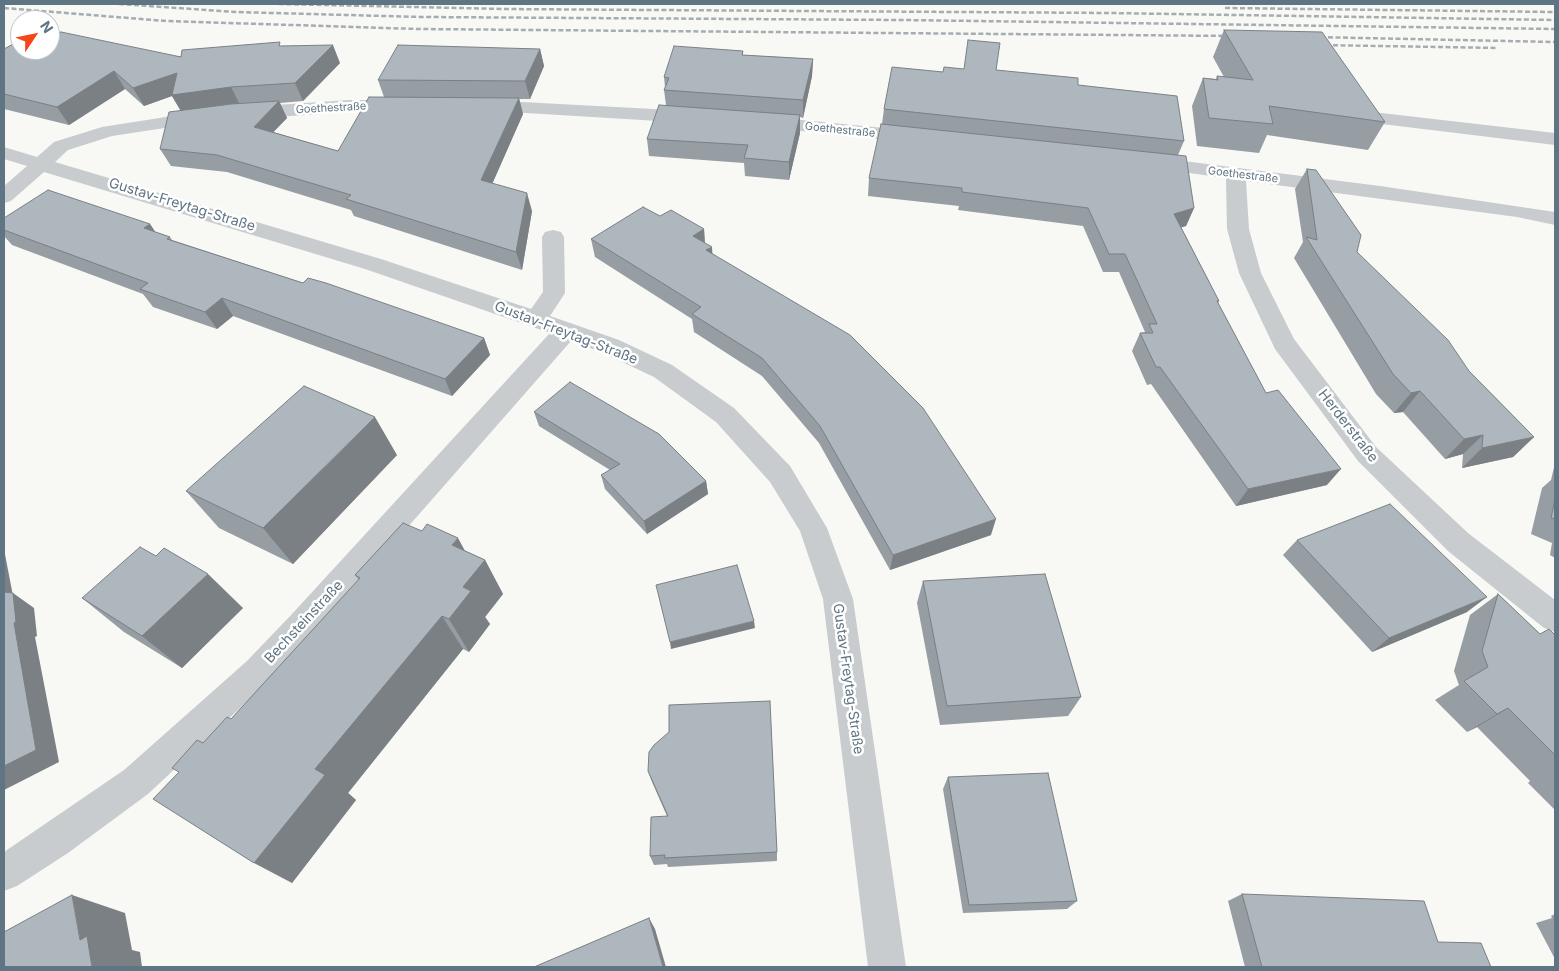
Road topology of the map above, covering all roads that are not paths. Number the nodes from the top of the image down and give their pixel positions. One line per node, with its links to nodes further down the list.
1 (468, 105): 4 (street)
2 (419, 106): 10 (street, Goethestraße)
3 (1364, 117): 7 (street)
4 (710, 118)
5 (740, 120): 6 (street, Goethestraße)
6 (934, 139)
7 (1555, 139)
8 (4, 153): 10 (street, Gustav-Freytag-Straße)
9 (1138, 161): 11 (street, Goethestraße)
10 (40, 162): 12 (street, Goethestraße); 15 (street, Gustav-Freytag-Straße)
11 (1236, 175): 13 (street, Goethestraße); 17 (street, Herderstraße)
12 (4, 197)
13 (1555, 218)
14 (553, 237): 15 (street)
15 (536, 319): 16 (street, Gustav-Freytag-Straße)
16 (567, 330): 18 (street, Bechsteinstraße); 19 (street, Gustav-Freytag-Straße)
17 (1555, 618)
18 (4, 873)
19 (886, 967)

